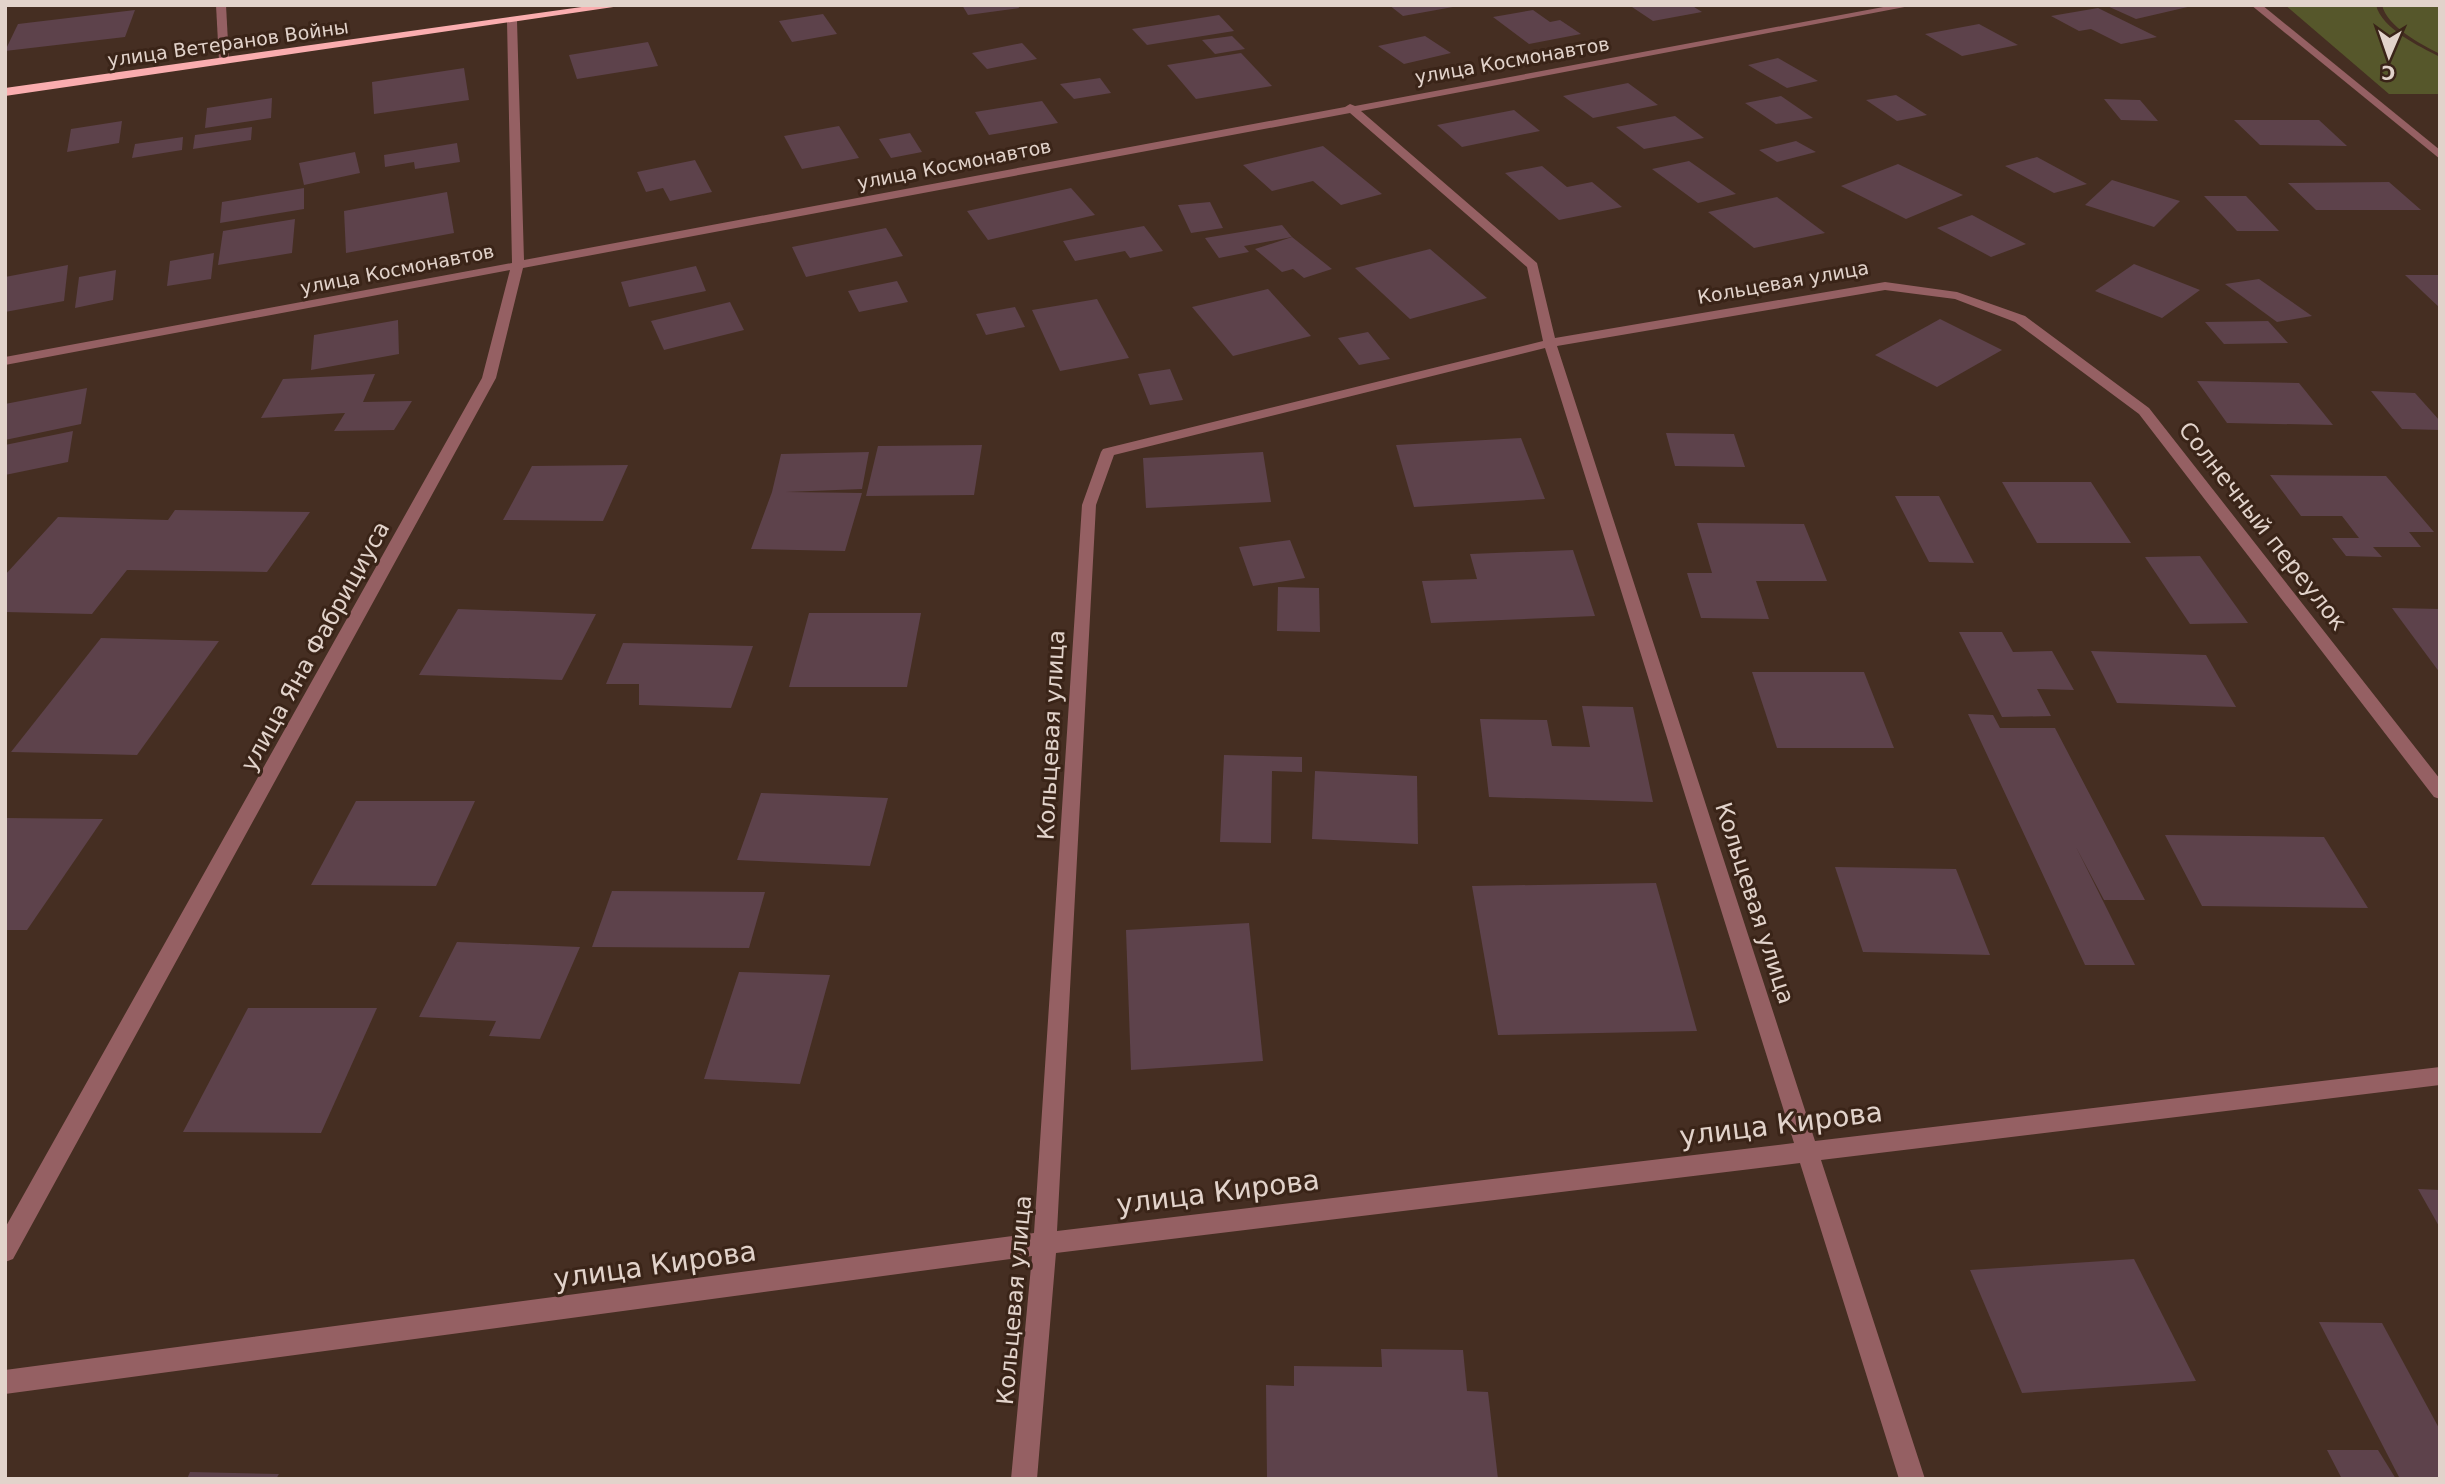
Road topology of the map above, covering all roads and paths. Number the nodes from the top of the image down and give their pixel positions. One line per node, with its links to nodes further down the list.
1 (221, 5): 6 (street)
2 (622, 5): 5 (highway, улица Ветеранов Войны)
3 (1910, 5): 8 (street, улица Космонавтов)
4 (2256, 5): 9 (street)
5 (512, 21): 6 (highway, улица Ветеранов Войны); 10 (street, улица Яна Фабрициуса)
6 (224, 61): 7 (highway, улица Ветеранов Войны)
7 (5, 92)
8 (1350, 107): 10 (street, улица Космонавтов); 12 (street, Кольцевая улица)
9 (2440, 156)
10 (518, 263): 13 (street, улица Космонавтов); 18 (street, улица Яна Фабрициуса)
11 (2021, 319): 12 (street, Кольцевая улица); 14 (street, Солнечный переулок)
12 (1550, 344): 16 (street, Кольцевая улица); 17 (street, Кольцевая улица)
13 (5, 361)
14 (2440, 792)
15 (2440, 1076): 16 (street, улица Кирова)
16 (1808, 1150): 17 (street, улица Кирова); 21 (street, Кольцевая улица)
17 (1045, 1243): 19 (street, улица Кирова); 20 (street, Кольцевая улица)
18 (5, 1251)
19 (5, 1382)
20 (1024, 1479)
21 (1912, 1479)

